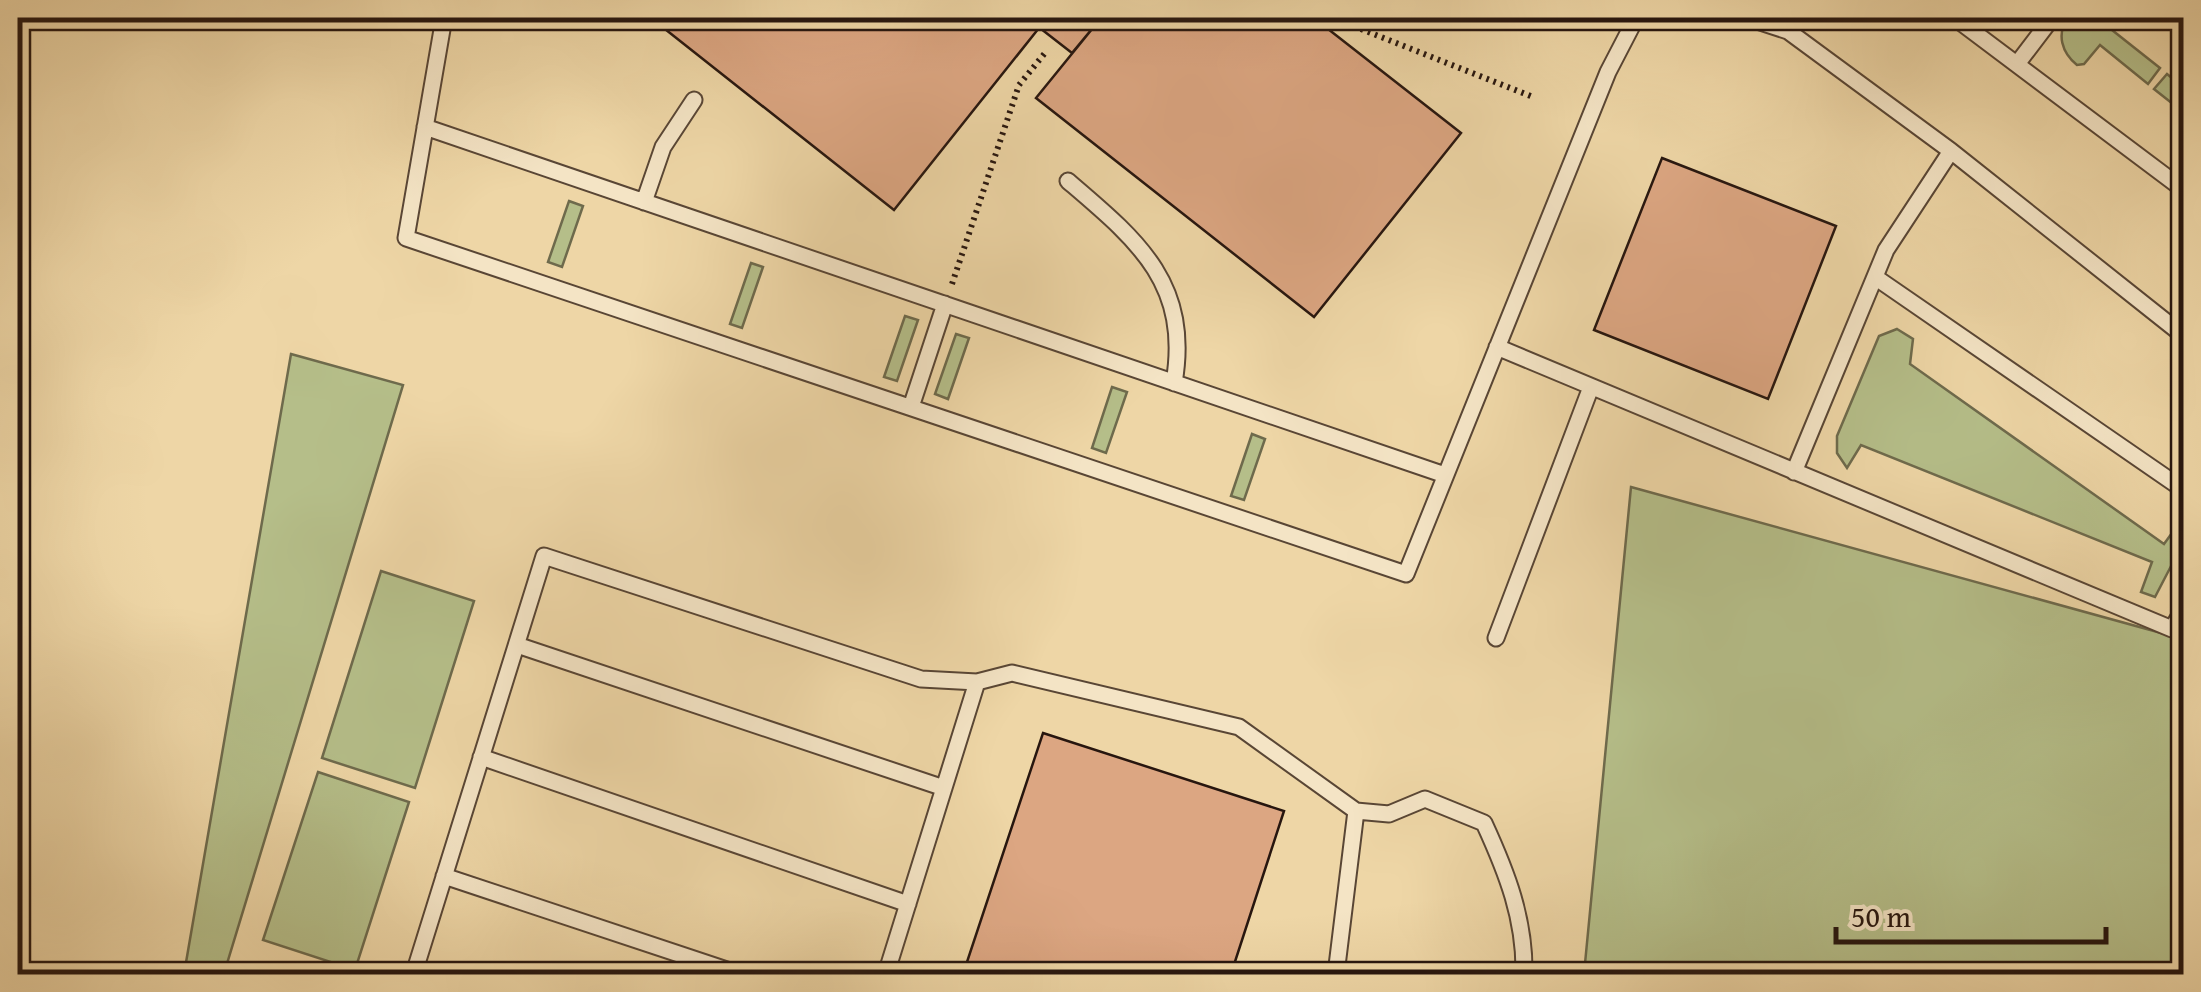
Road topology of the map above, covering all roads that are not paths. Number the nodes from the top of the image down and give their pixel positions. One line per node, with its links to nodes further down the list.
1 (444, 18): 8 (lane)
2 (1636, 18): 16 (lane)
3 (1748, 18): 9 (lane)
4 (1955, 18): 6 (lane)
5 (2052, 18): 6 (lane)
6 (2017, 64): 11 (lane)
7 (694, 100): 12 (lane)
8 (425, 127): 12 (lane); 19 (lane)
9 (1951, 151): 13 (lane); 15 (lane)
10 (1068, 181): 17 (lane)
11 (2184, 190)
12 (644, 202): 14 (lane)
13 (1875, 277): 20 (lane); 22 (lane)
14 (945, 304): 17 (lane); 19 (lane)
15 (2184, 336)
16 (1497, 347): 18 (lane); 21 (lane)
17 (1174, 383): 21 (lane)
18 (1592, 387): 20 (lane); 24 (lane)
19 (911, 408): 21 (lane)
20 (1794, 472): 23 (lane)
21 (1446, 475)
22 (2184, 490)
23 (2184, 608)
24 (1496, 638)
25 (517, 644): 26 (lane); 27 (lane); 28 (lane)
26 (977, 682): 28 (lane); 29 (lane)
27 (481, 757): 30 (lane); 31 (lane)
28 (944, 788): 31 (lane)
29 (1356, 811): 35 (lane); 36 (lane)
30 (444, 876): 32 (lane); 33 (lane)
31 (908, 904): 34 (lane)
32 (429, 974)
33 (739, 974)
34 (886, 974)
35 (1336, 974)
36 (1524, 974)

